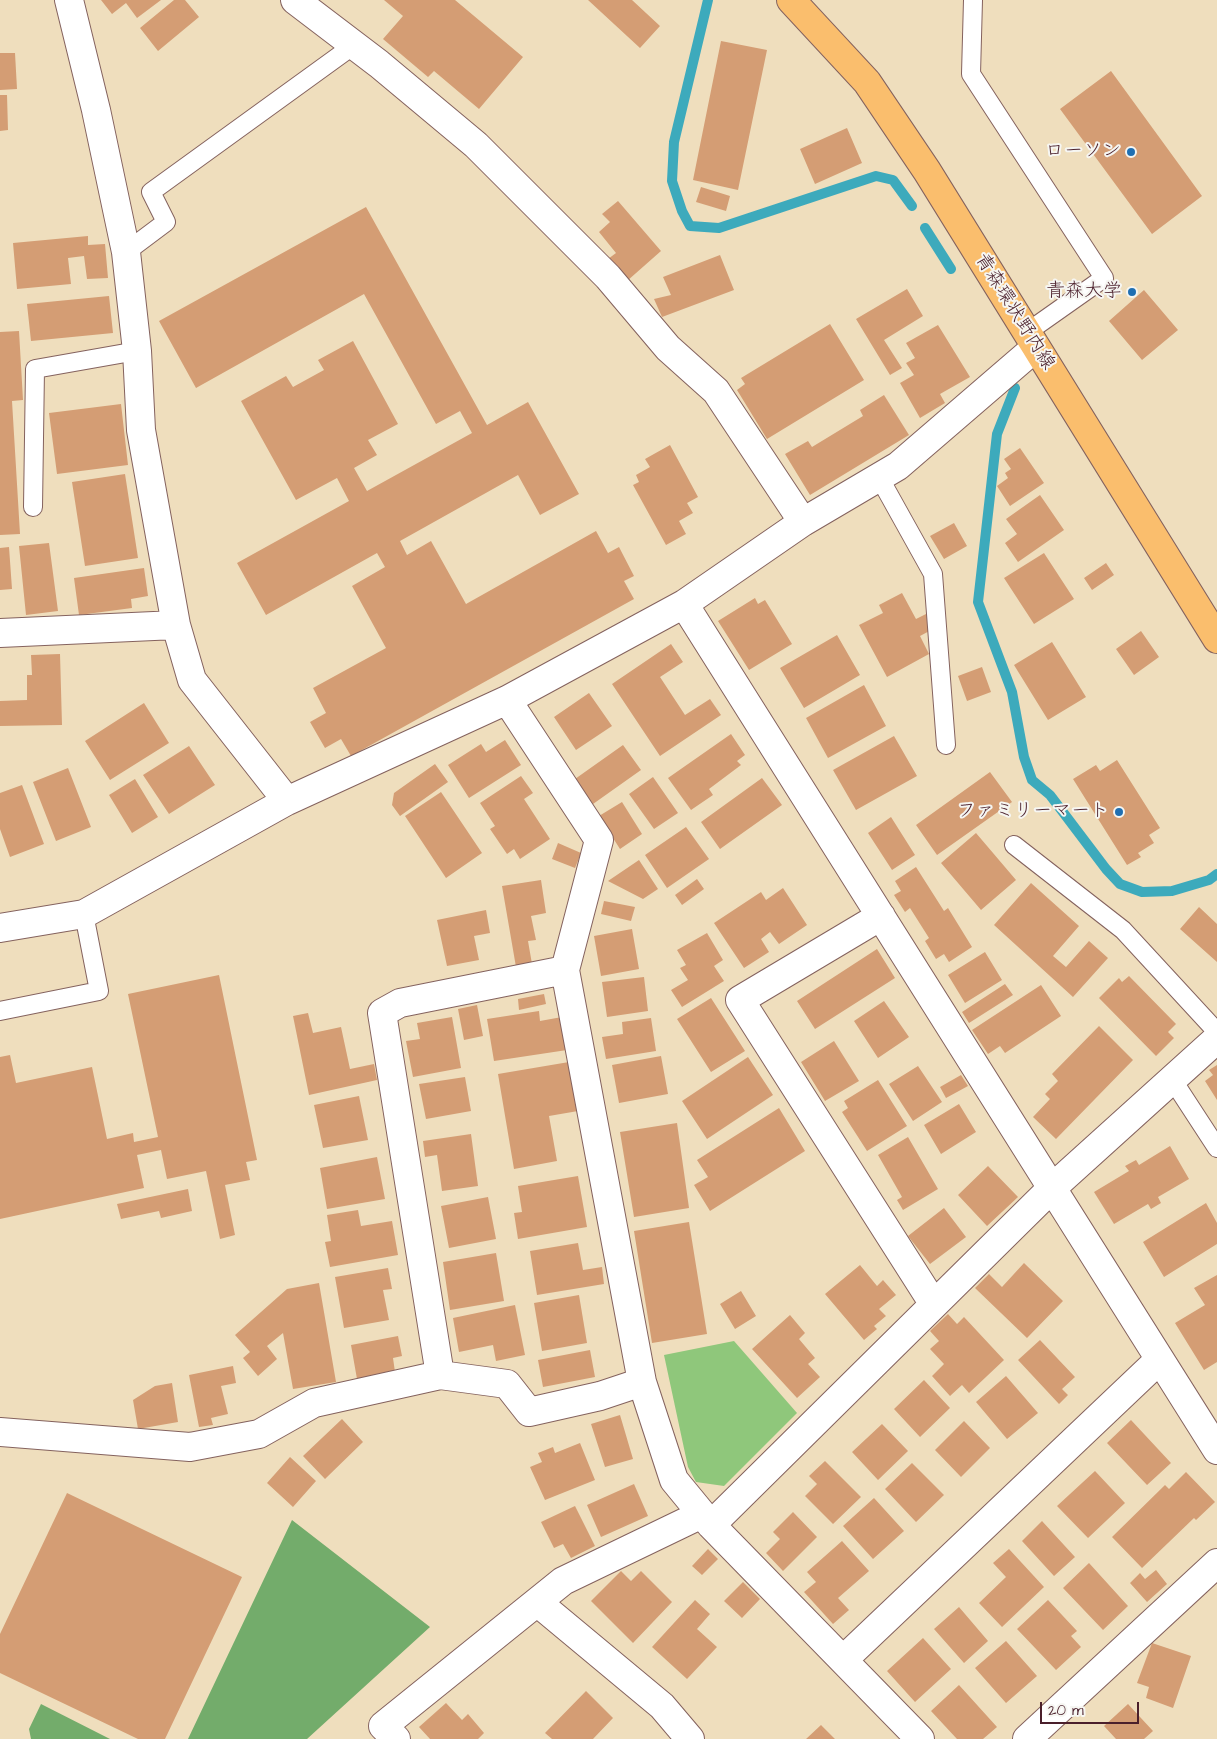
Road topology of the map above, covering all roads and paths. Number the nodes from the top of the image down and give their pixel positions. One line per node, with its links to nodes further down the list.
1 (69, 0): 6 (street)
2 (295, 0): 5 (street)
3 (791, 0): 7 (main road, 青森環状野内線)
4 (973, 0): 7 (lane)
5 (354, 45): 6 (lane); 11 (street)
6 (126, 252): 8 (street)
7 (1031, 341): 9 (street); 15 (main road, 青森環状野内線)
8 (137, 352): 10 (lane); 13 (street)
9 (879, 477): 11 (street); 17 (lane)
10 (33, 507)
11 (803, 522): 12 (street)
12 (684, 604): 16 (street); 21 (street)
13 (176, 625): 14 (street); 18 (street)
14 (0, 633)
15 (1217, 639)
16 (507, 700): 18 (street); 23 (street)
17 (946, 745)
18 (287, 802): 20 (street)
19 (1014, 845): 25 (lane)
20 (84, 914): 22 (street); 24 (lane)
21 (881, 916): 29 (street); 30 (street)
22 (0, 928)
23 (565, 970): 32 (street); 33 (street)
24 (0, 1011)
25 (1217, 1032)
26 (1217, 1039): 27 (street)
27 (1172, 1079): 28 (lane); 29 (street)
28 (1217, 1148)
29 (1052, 1188): 30 (street); 31 (street)
30 (933, 1303): 36 (street)
31 (1159, 1360): 35 (street); 39 (street)
32 (440, 1375): 33 (street); 34 (street)
33 (642, 1382): 36 (street)
34 (0, 1432)
35 (1217, 1450)
36 (707, 1519): 38 (street); 39 (street)
37 (1217, 1563): 43 (street)
38 (536, 1602): 40 (street); 41 (street)
39 (843, 1660): 42 (street)
40 (396, 1739)
41 (690, 1739)
42 (920, 1739)
43 (1027, 1739)

